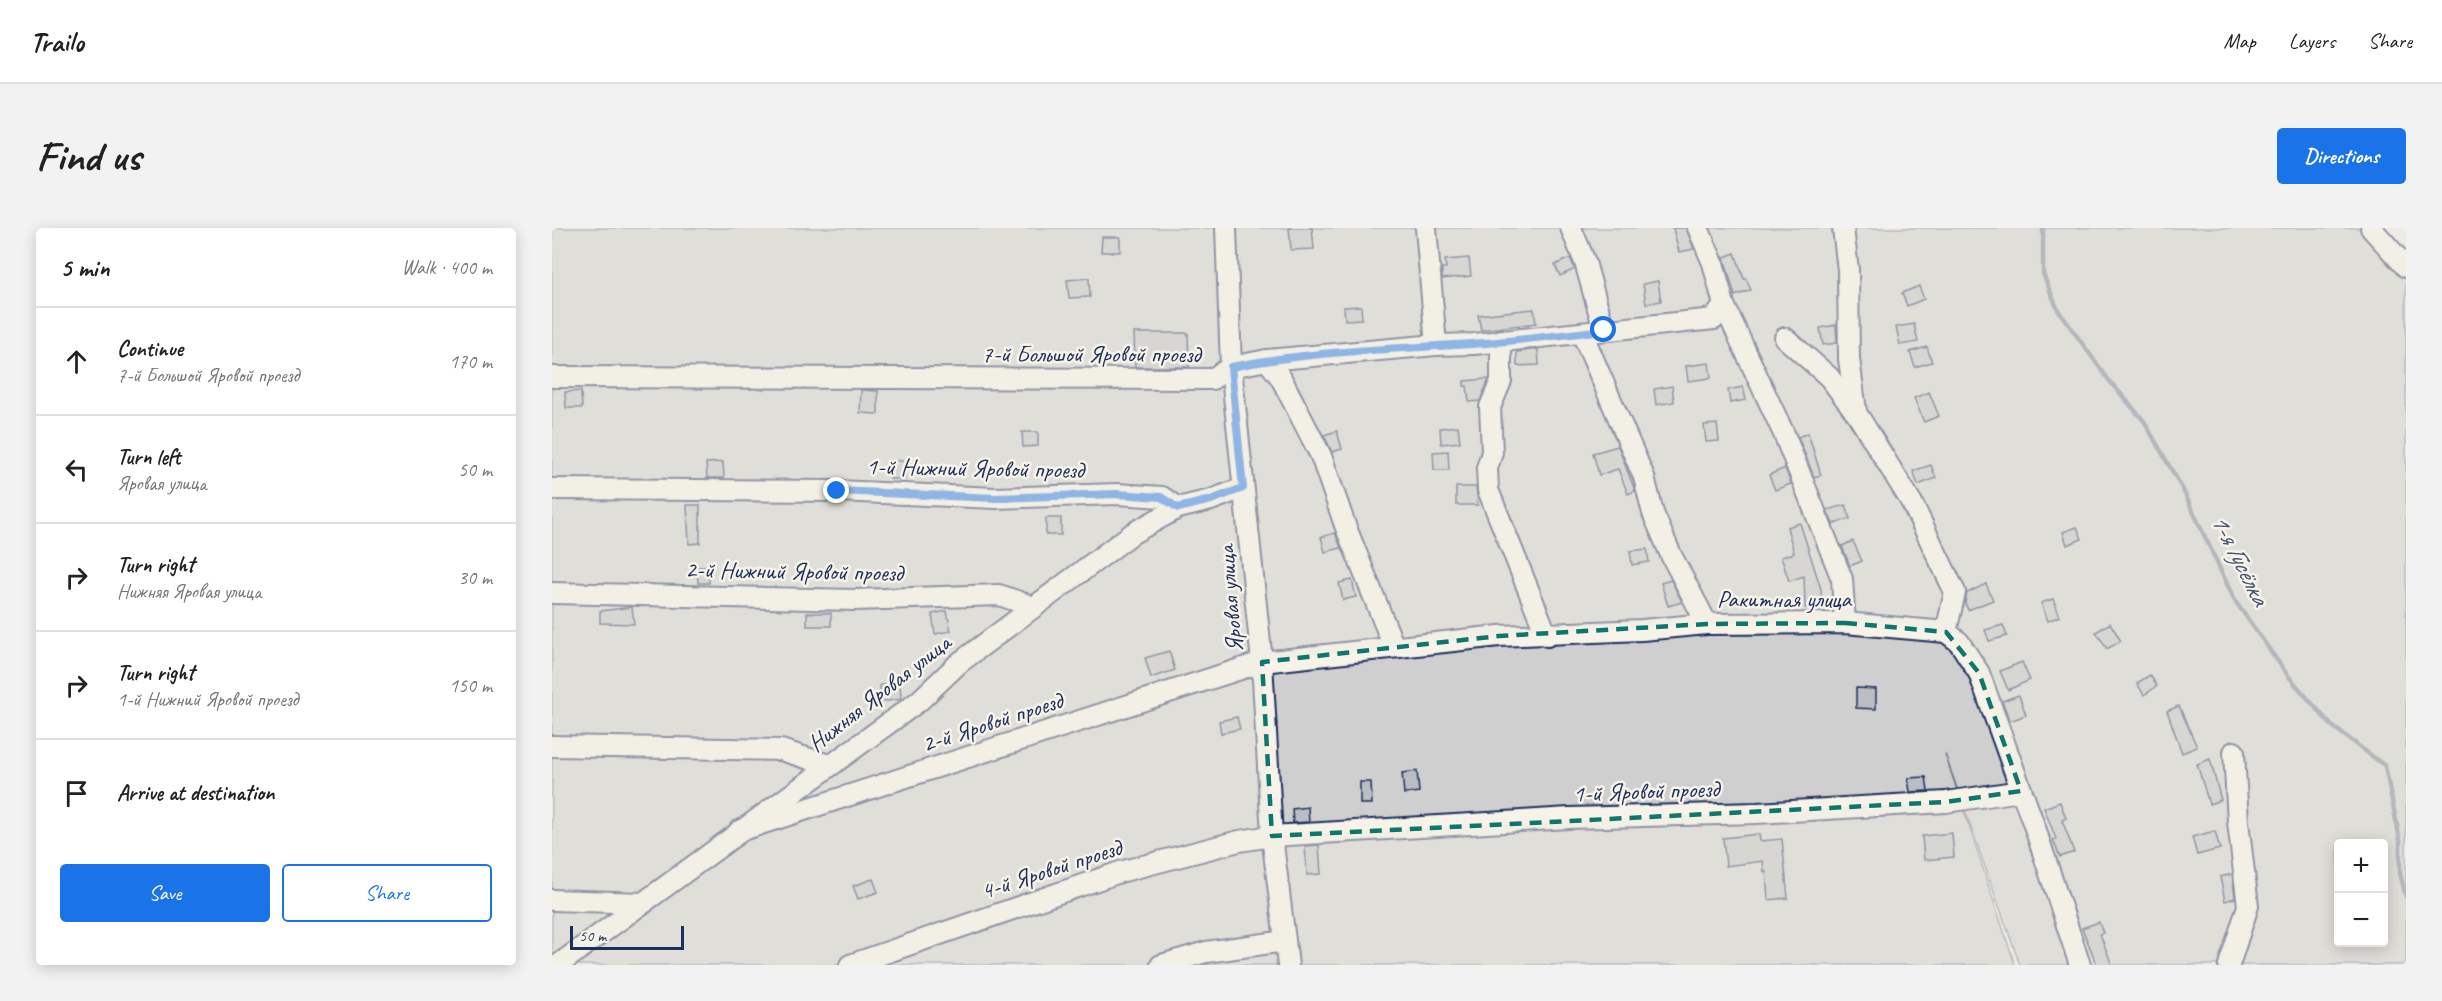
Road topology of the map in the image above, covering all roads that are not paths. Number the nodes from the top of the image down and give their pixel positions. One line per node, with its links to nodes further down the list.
1 (1226, 228): 15 (street, Яровая улица)
2 (1426, 228): 13 (street)
3 (1571, 228): 9 (street)
4 (1698, 228): 8 (street)
5 (1843, 228): 17 (street)
6 (2371, 228): 7 (street)
7 (2406, 267)
8 (1724, 305): 9 (street, 7-й Большой Яровой проезд); 23 (street)
9 (1604, 330): 10 (street, 7-й Большой Яровой проезд)
10 (1582, 333): 12 (street, 7-й Большой Яровой проезд); 24 (street)
11 (1785, 339): 17 (street)
12 (1501, 340): 13 (street, 7-й Большой Яровой проезд); 26 (street)
13 (1437, 345): 14 (street, 7-й Большой Яровой проезд)
14 (1267, 360): 15 (street, 7-й Большой Яровой проезд); 27 (street)
15 (1231, 367): 16 (street, 7-й Большой Яровой проезд); 18 (street, Яровая улица)
16 (552, 377)
17 (1857, 414): 25 (street)
18 (1243, 488): 20 (street, Нижняя Яровая улица); 28 (street, Яровая улица)
19 (552, 489): 20 (street, 1-й Нижний Яровой проезд)
20 (1178, 508): 22 (street, Нижняя Яровая улица)
21 (552, 592): 22 (street, 2-й Нижний Яровой проезд)
22 (1034, 607): 31 (street, Нижняя Яровая улица)
23 (1845, 623): 24 (street, Ракитная улица); 25 (street, Ракитная улица)
24 (1707, 624): 26 (street, Ракитная улица)
25 (1946, 632): 32 (street)
26 (1547, 636): 27 (street, Ракитная улица)
27 (1394, 647): 28 (street, Ракитная улица)
28 (1262, 662): 33 (street, 2-й Яровой проезд); 34 (street, Яровая улица)
29 (552, 746): 31 (street)
30 (2234, 752): 43 (street)
31 (829, 765): 33 (street, Нижняя Яровая улица)
32 (2021, 791): 34 (street, 1-й Яровой проезд); 42 (street)
33 (739, 831): 36 (street, Нижняя Яровая улица)
34 (1272, 836): 37 (street, Яровая улица); 39 (street, 4-й Яровой проезд)
35 (552, 900): 36 (street)
36 (644, 903): 38 (street, Нижняя Яровая улица)
37 (1285, 941): 40 (street); 41 (street, Яровая улица)
38 (558, 965)
39 (850, 965)
40 (1161, 965)
41 (1288, 965)
42 (2080, 965)
43 (2229, 965)

